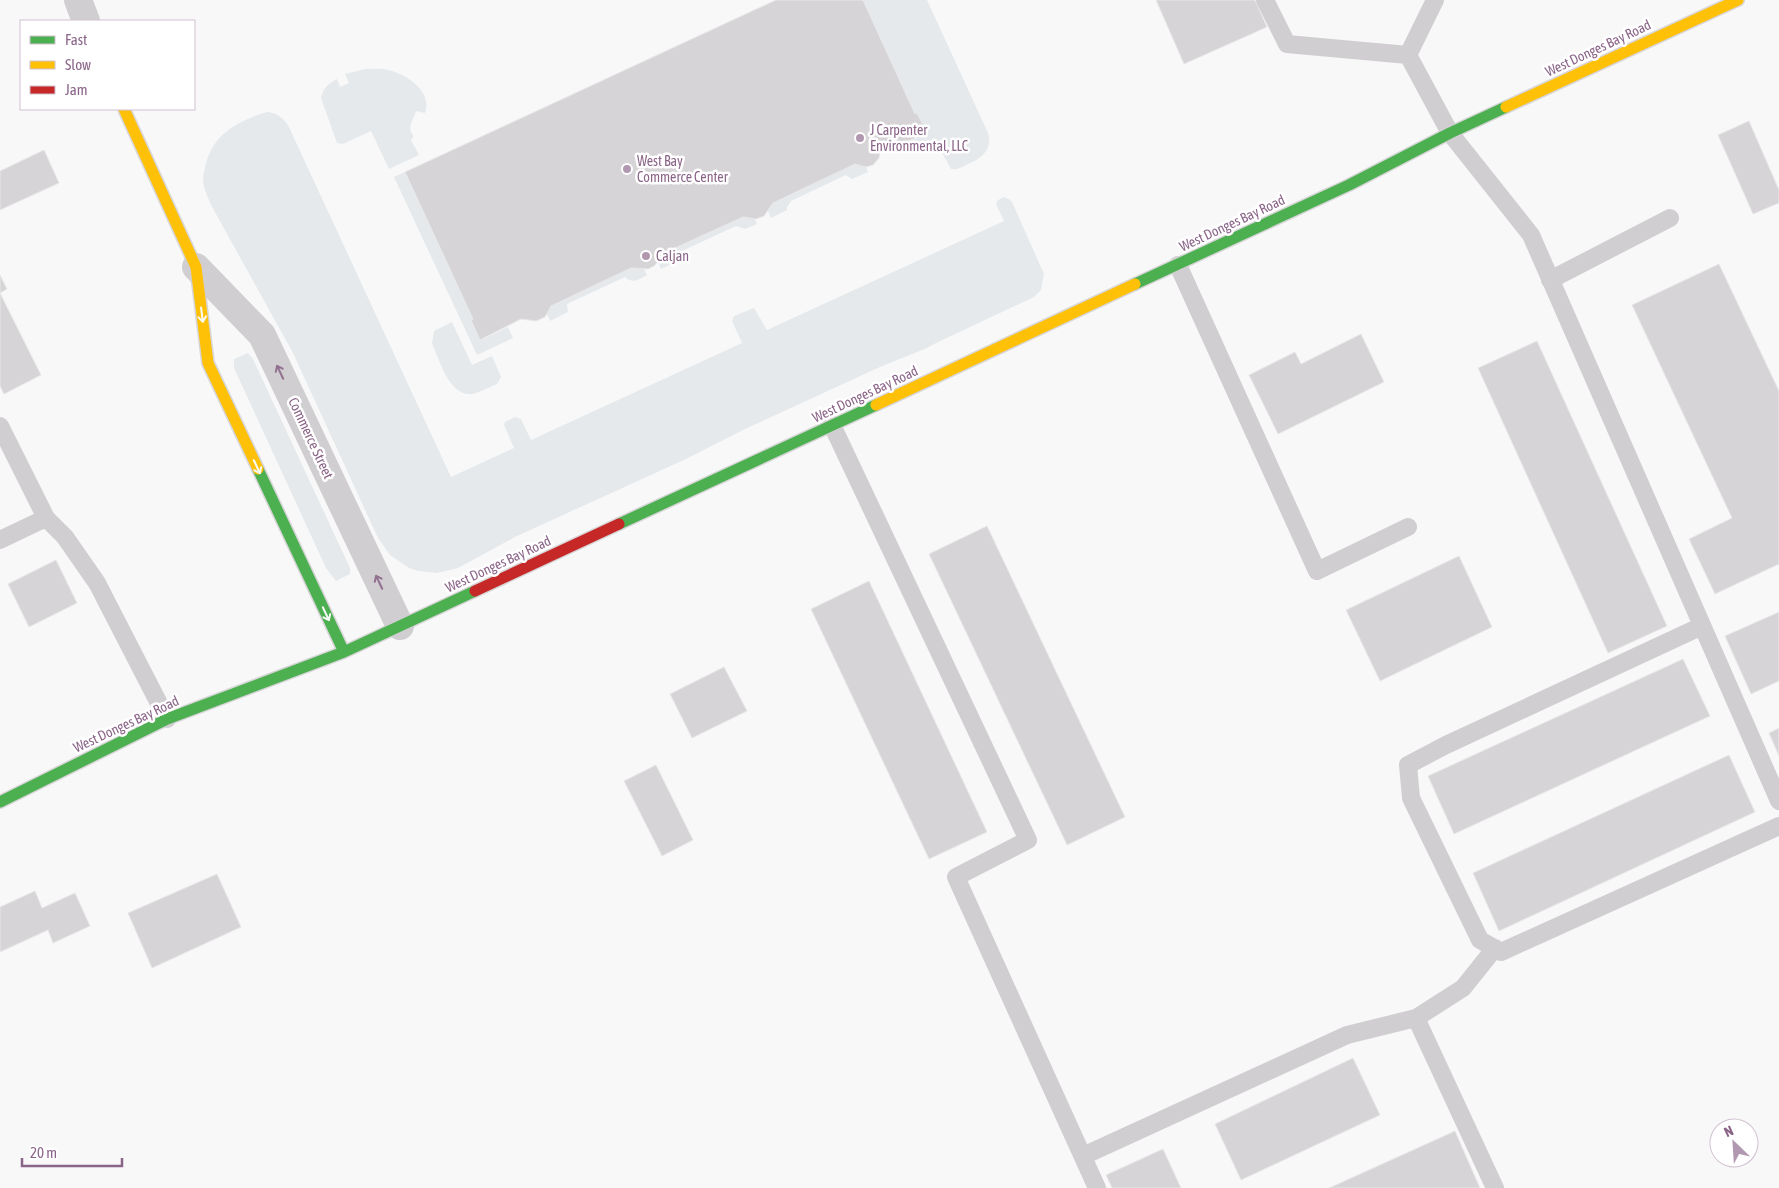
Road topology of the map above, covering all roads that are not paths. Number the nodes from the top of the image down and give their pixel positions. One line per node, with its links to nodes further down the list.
1 (78, 0): 5 (street)
2 (1265, 0): 6 (lane)
3 (1435, 0): 6 (lane)
4 (1738, 0): 8 (street, West Donges Bay Road)
5 (86, 20)
6 (1408, 56): 8 (lane)
7 (124, 110): 11 (street, Commerce Street)
8 (1450, 134): 10 (street, West Donges Bay Road); 12 (lane)
9 (1670, 218): 12 (lane)
10 (1178, 264): 13 (street, West Donges Bay Road); 16 (lane)
11 (196, 267): 18 (street, Commerce Street, one-way to 11); 20 (street, Commerce Street, one-way to 20)
12 (1550, 280): 19 (lane)
13 (832, 425): 18 (street, West Donges Bay Road); 27 (lane)
14 (0, 426): 15 (lane)
15 (46, 518): 17 (lane); 21 (lane)
16 (1408, 528)
17 (0, 540)
18 (400, 626): 20 (street, West Donges Bay Road)
19 (1702, 626): 22 (lane); 25 (lane)
20 (344, 652): 21 (street, West Donges Bay Road)
21 (167, 719): 23 (street, West Donges Bay Road)
22 (1779, 801)
23 (0, 802)
24 (1779, 826): 25 (lane)
25 (1495, 948): 26 (lane)
26 (1416, 1018): 27 (lane); 29 (lane)
27 (1083, 1156): 28 (lane)
28 (1097, 1188)
29 (1495, 1188)

